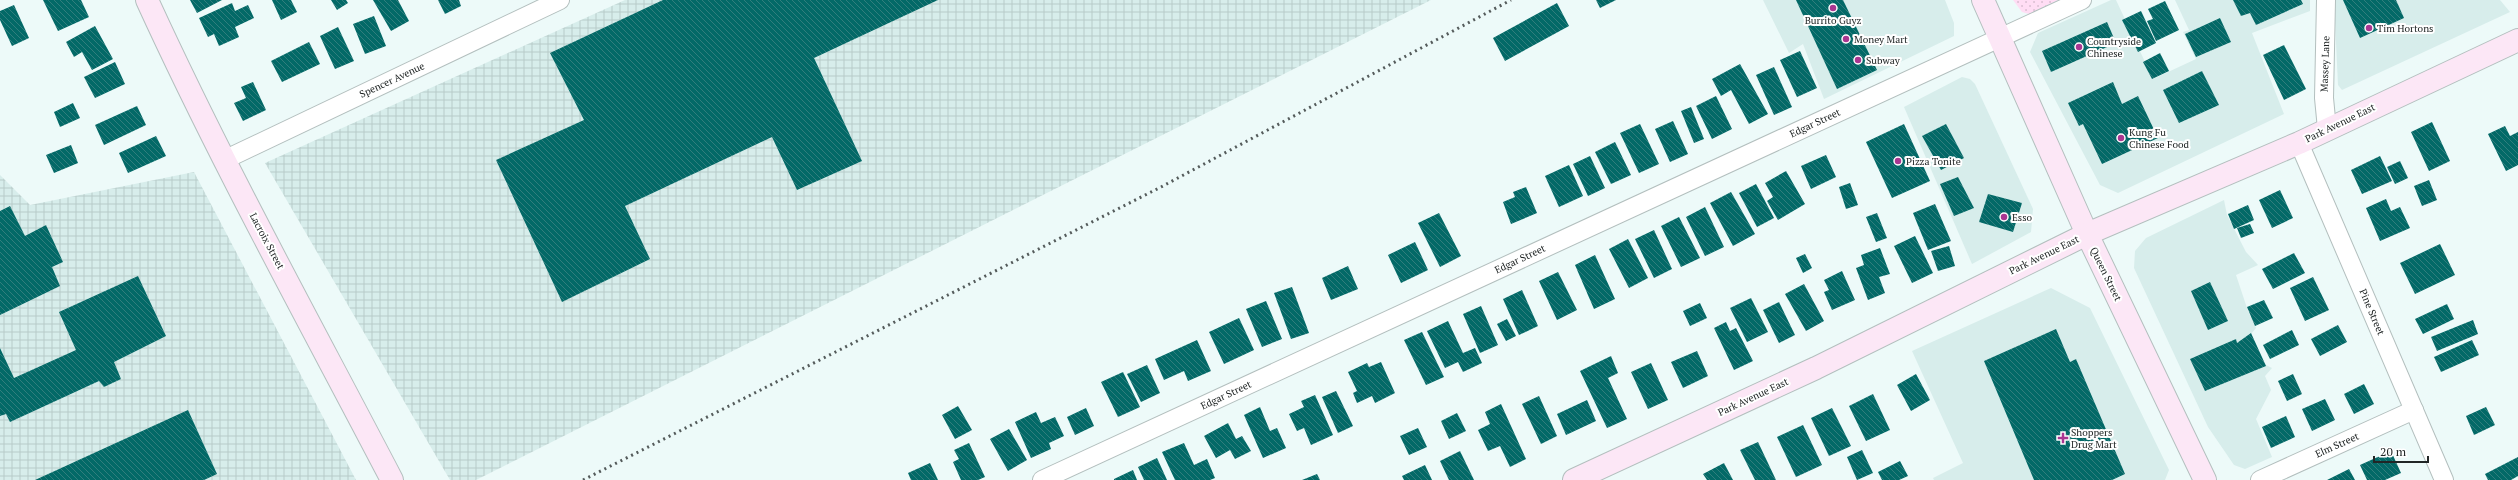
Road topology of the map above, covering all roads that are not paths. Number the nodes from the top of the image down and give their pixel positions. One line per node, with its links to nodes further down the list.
1 (147, 0): 10 (main road, Lacroix Street)
2 (560, 0): 10 (street, Spencer Avenue)
3 (1983, 0): 6 (main road, Queen Street)
4 (2082, 0): 6 (street)
5 (2326, 0): 8 (street, Massey Lane)
6 (1999, 38): 11 (main road, Queen Street); 14 (street, Edgar Street)
7 (2518, 40): 8 (main road, Park Avenue East)
8 (2327, 129): 9 (main road, Park Avenue East)
9 (2299, 143): 11 (main road, Park Avenue East); 12 (street, Pine Street)
10 (224, 160): 13 (main road, Lacroix Street)
11 (2087, 234): 15 (main road, Park Avenue East); 16 (main road, Queen Street)
12 (2414, 410): 17 (street, Elm Street); 18 (street, Pine Street)
13 (392, 480)
14 (1042, 480)
15 (1574, 480)
16 (2205, 480)
17 (2260, 480)
18 (2444, 480)

